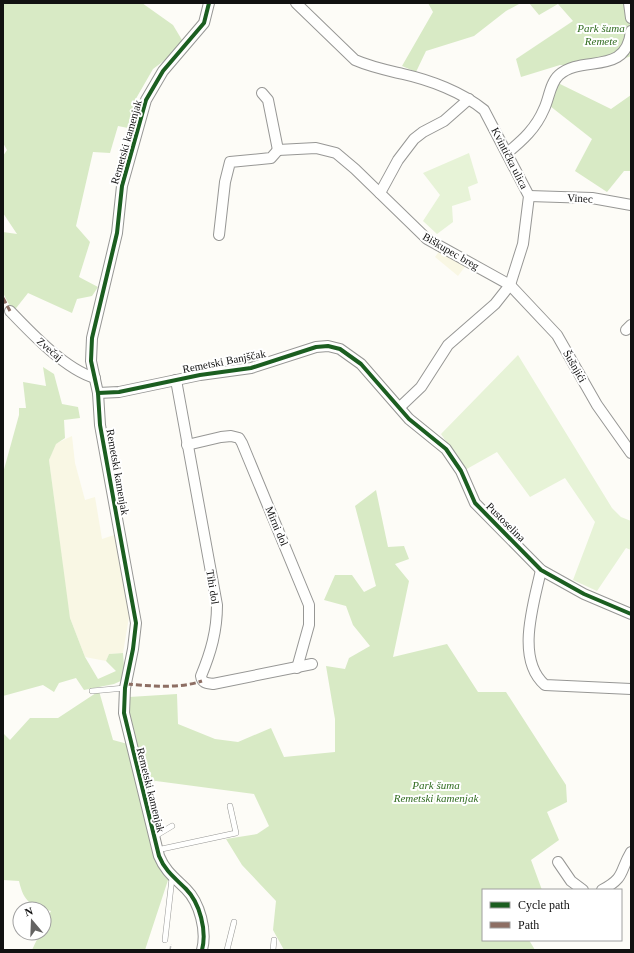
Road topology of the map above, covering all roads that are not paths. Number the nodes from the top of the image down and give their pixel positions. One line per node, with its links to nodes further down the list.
1 (209, 3): 16 (street, Remetski kamenjak)
2 (296, 3): 7 (street, Kvintička ulica)
3 (629, 3): 4 (street)
4 (631, 18)
5 (631, 32): 9 (street)
6 (262, 93): 8 (street)
7 (469, 99): 9 (street, Kvintička ulica); 10 (street)
8 (278, 150): 10 (street, Biškupec breg); 13 (street, Biškupec breg)
9 (507, 153): 11 (street, Kvintička ulica)
10 (380, 193): 14 (street, Biškupec breg)
11 (529, 196): 12 (street, Vinec); 14 (street, Kvintička ulica)
12 (631, 205)
13 (219, 235)
14 (510, 285): 19 (street, Kvintička ulica); 21 (street, Šušnjići)
15 (10, 311): 16 (street, Zvečaj)
16 (95, 378): 18 (street, Remetski kamenjak)
17 (176, 380): 18 (street, Remetski Banjščak); 19 (street, Remetski Banjščak); 20 (street, Tihi dol)
18 (98, 393): 26 (street, Remetski kamenjak)
19 (400, 407): 22 (street, Pustoselina)
20 (187, 444): 25 (street, Mirni dol); 25 (street, Tihi dol)
21 (631, 453)
22 (541, 570): 23 (street, Pustoselina); 27 (street)
23 (631, 614)
24 (312, 664): 25 (street, Tihi dol)
25 (297, 668)
26 (125, 688): 28 (lane); 31 (street, Remetski kamenjak)
27 (631, 689)
28 (92, 691)
29 (230, 806): 31 (lane)
30 (172, 826): 31 (lane)
31 (156, 846): 34 (street, Remetski kamenjak)
32 (631, 852): 36 (street)
33 (558, 862): 35 (street)
34 (172, 877): 38 (lane); 40 (street, Remetski kamenjak)
35 (583, 889)
36 (604, 889)
37 (234, 922): 41 (lane)
38 (165, 940)
39 (274, 940): 42 (lane)
40 (202, 950)
41 (227, 950)
42 (273, 950)

